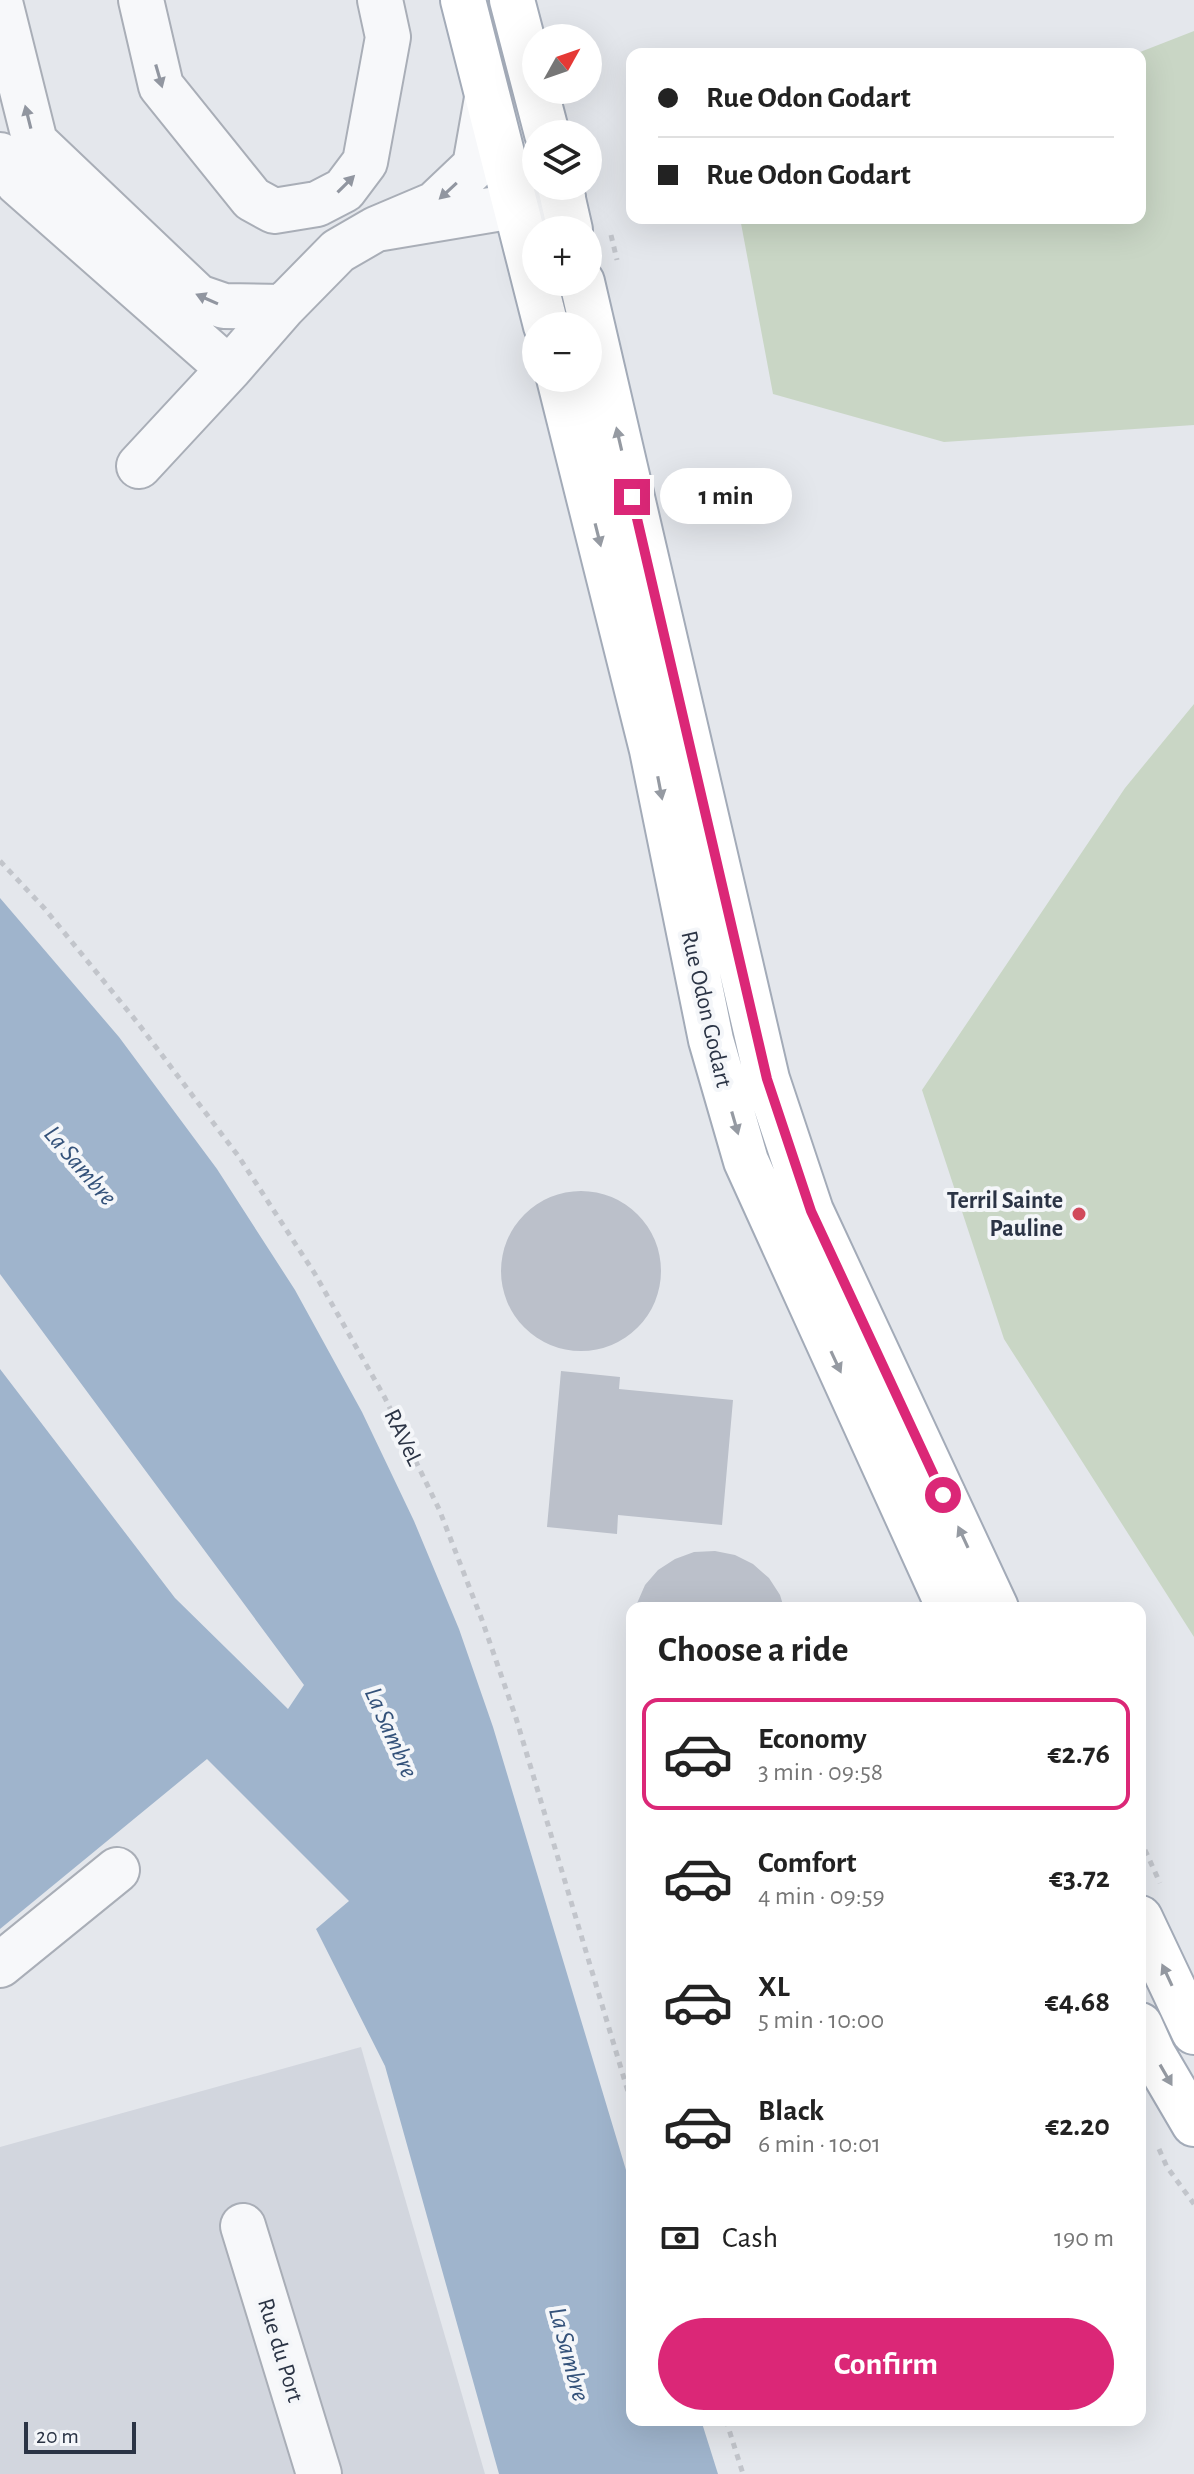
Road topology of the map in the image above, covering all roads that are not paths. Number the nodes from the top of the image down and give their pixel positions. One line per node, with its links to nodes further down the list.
1 (141, 0): 2 (lane, one-way to 2)
2 (380, 0)
3 (463, 0): 6 (main road)
4 (512, 0): 7 (main road)
5 (0, 2): 13 (lane, one-way to 5)
6 (487, 98): 9 (main road); 11 (lane, one-way to 11)
7 (543, 120)
8 (0, 155): 15 (lane)
9 (515, 206): 10 (lane); 11 (lane); 14 (main road)
10 (576, 212)
11 (376, 229): 13 (lane)
12 (602, 283): 19 (main road, Rue Odon Godart, one-way to 12)
13 (283, 307): 15 (lane)
14 (542, 312)
15 (229, 369): 17 (lane)
16 (562, 392): 18 (main road, Rue Odon Godart, one-way to 18)
17 (139, 466)
18 (946, 1602)
19 (993, 1602)
20 (117, 1870): 22 (lane)
21 (1146, 1931): 23 (main road, one-way to 21)
22 (0, 1965)
23 (1194, 2032)
24 (1146, 2038): 25 (main road, one-way to 25)
25 (1194, 2124)
26 (243, 2226): 27 (lane, Rue du Port)
27 (319, 2474)

